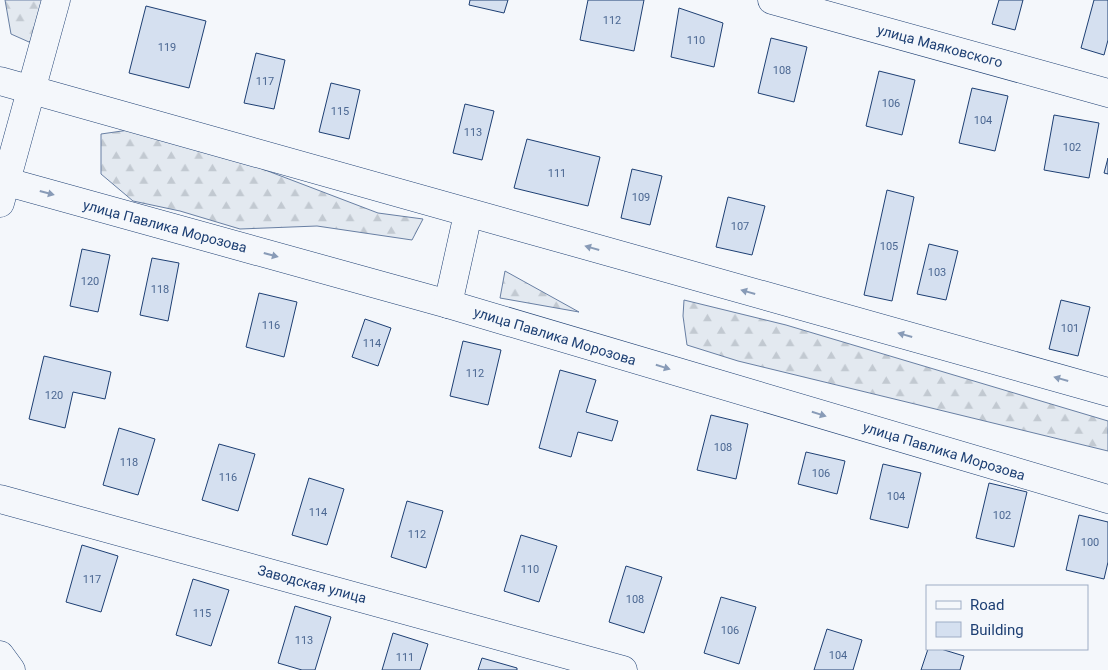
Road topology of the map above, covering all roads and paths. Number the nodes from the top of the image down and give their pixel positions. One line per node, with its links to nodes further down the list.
1 (56, 0): 4 (street)
2 (772, 0): 5 (street, улица Маяковского)
3 (0, 81): 4 (street)
4 (31, 89): 6 (street); 7 (street)
5 (1108, 93)
6 (2, 188): 8 (street, улица Павлика Морозова, one-way to 8)
7 (468, 214): 8 (street); 9 (street, one-way to 7)
8 (448, 304): 11 (street, улица Павлика Морозова, one-way to 11)
9 (1108, 392)
10 (0, 499): 14 (street, Заводская улица)
11 (1108, 499)
12 (0, 655): 13 (street)
13 (11, 670)
14 (623, 670)

